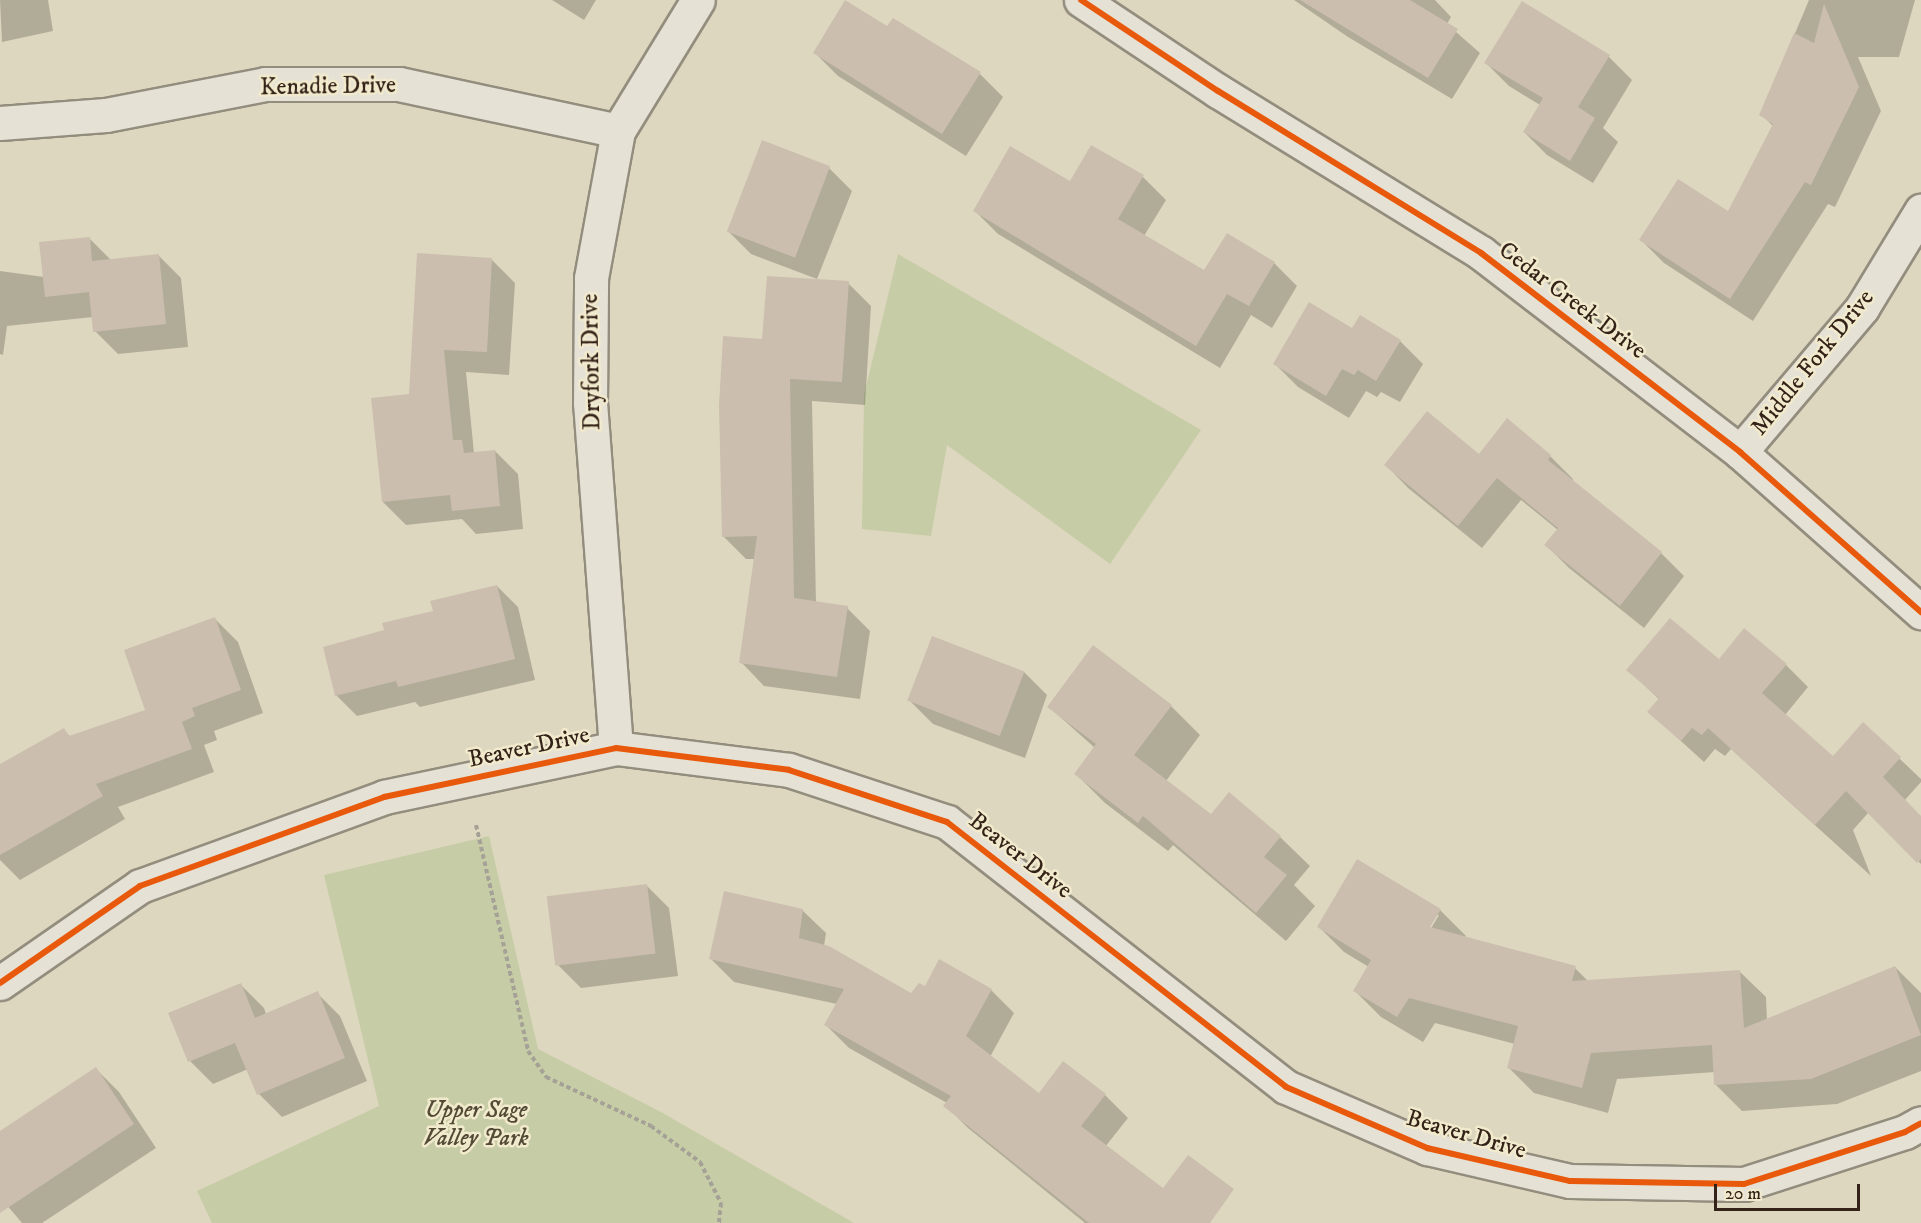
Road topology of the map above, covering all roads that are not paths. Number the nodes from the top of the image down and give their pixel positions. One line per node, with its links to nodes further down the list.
1 (698, 0): 4 (street, Dryfork Drive)
2 (1081, 0): 6 (street, Cedar Creek Drive)
3 (0, 123): 4 (street, Kenadie Drive)
4 (618, 131): 8 (street, Dryfork Drive)
5 (1921, 211): 6 (street, Middle Fork Drive)
6 (1740, 452): 7 (street, Cedar Creek Drive)
7 (1921, 612)
8 (616, 748): 9 (street, Beaver Drive); 10 (street, Beaver Drive)
9 (0, 983)
10 (1921, 1123)

